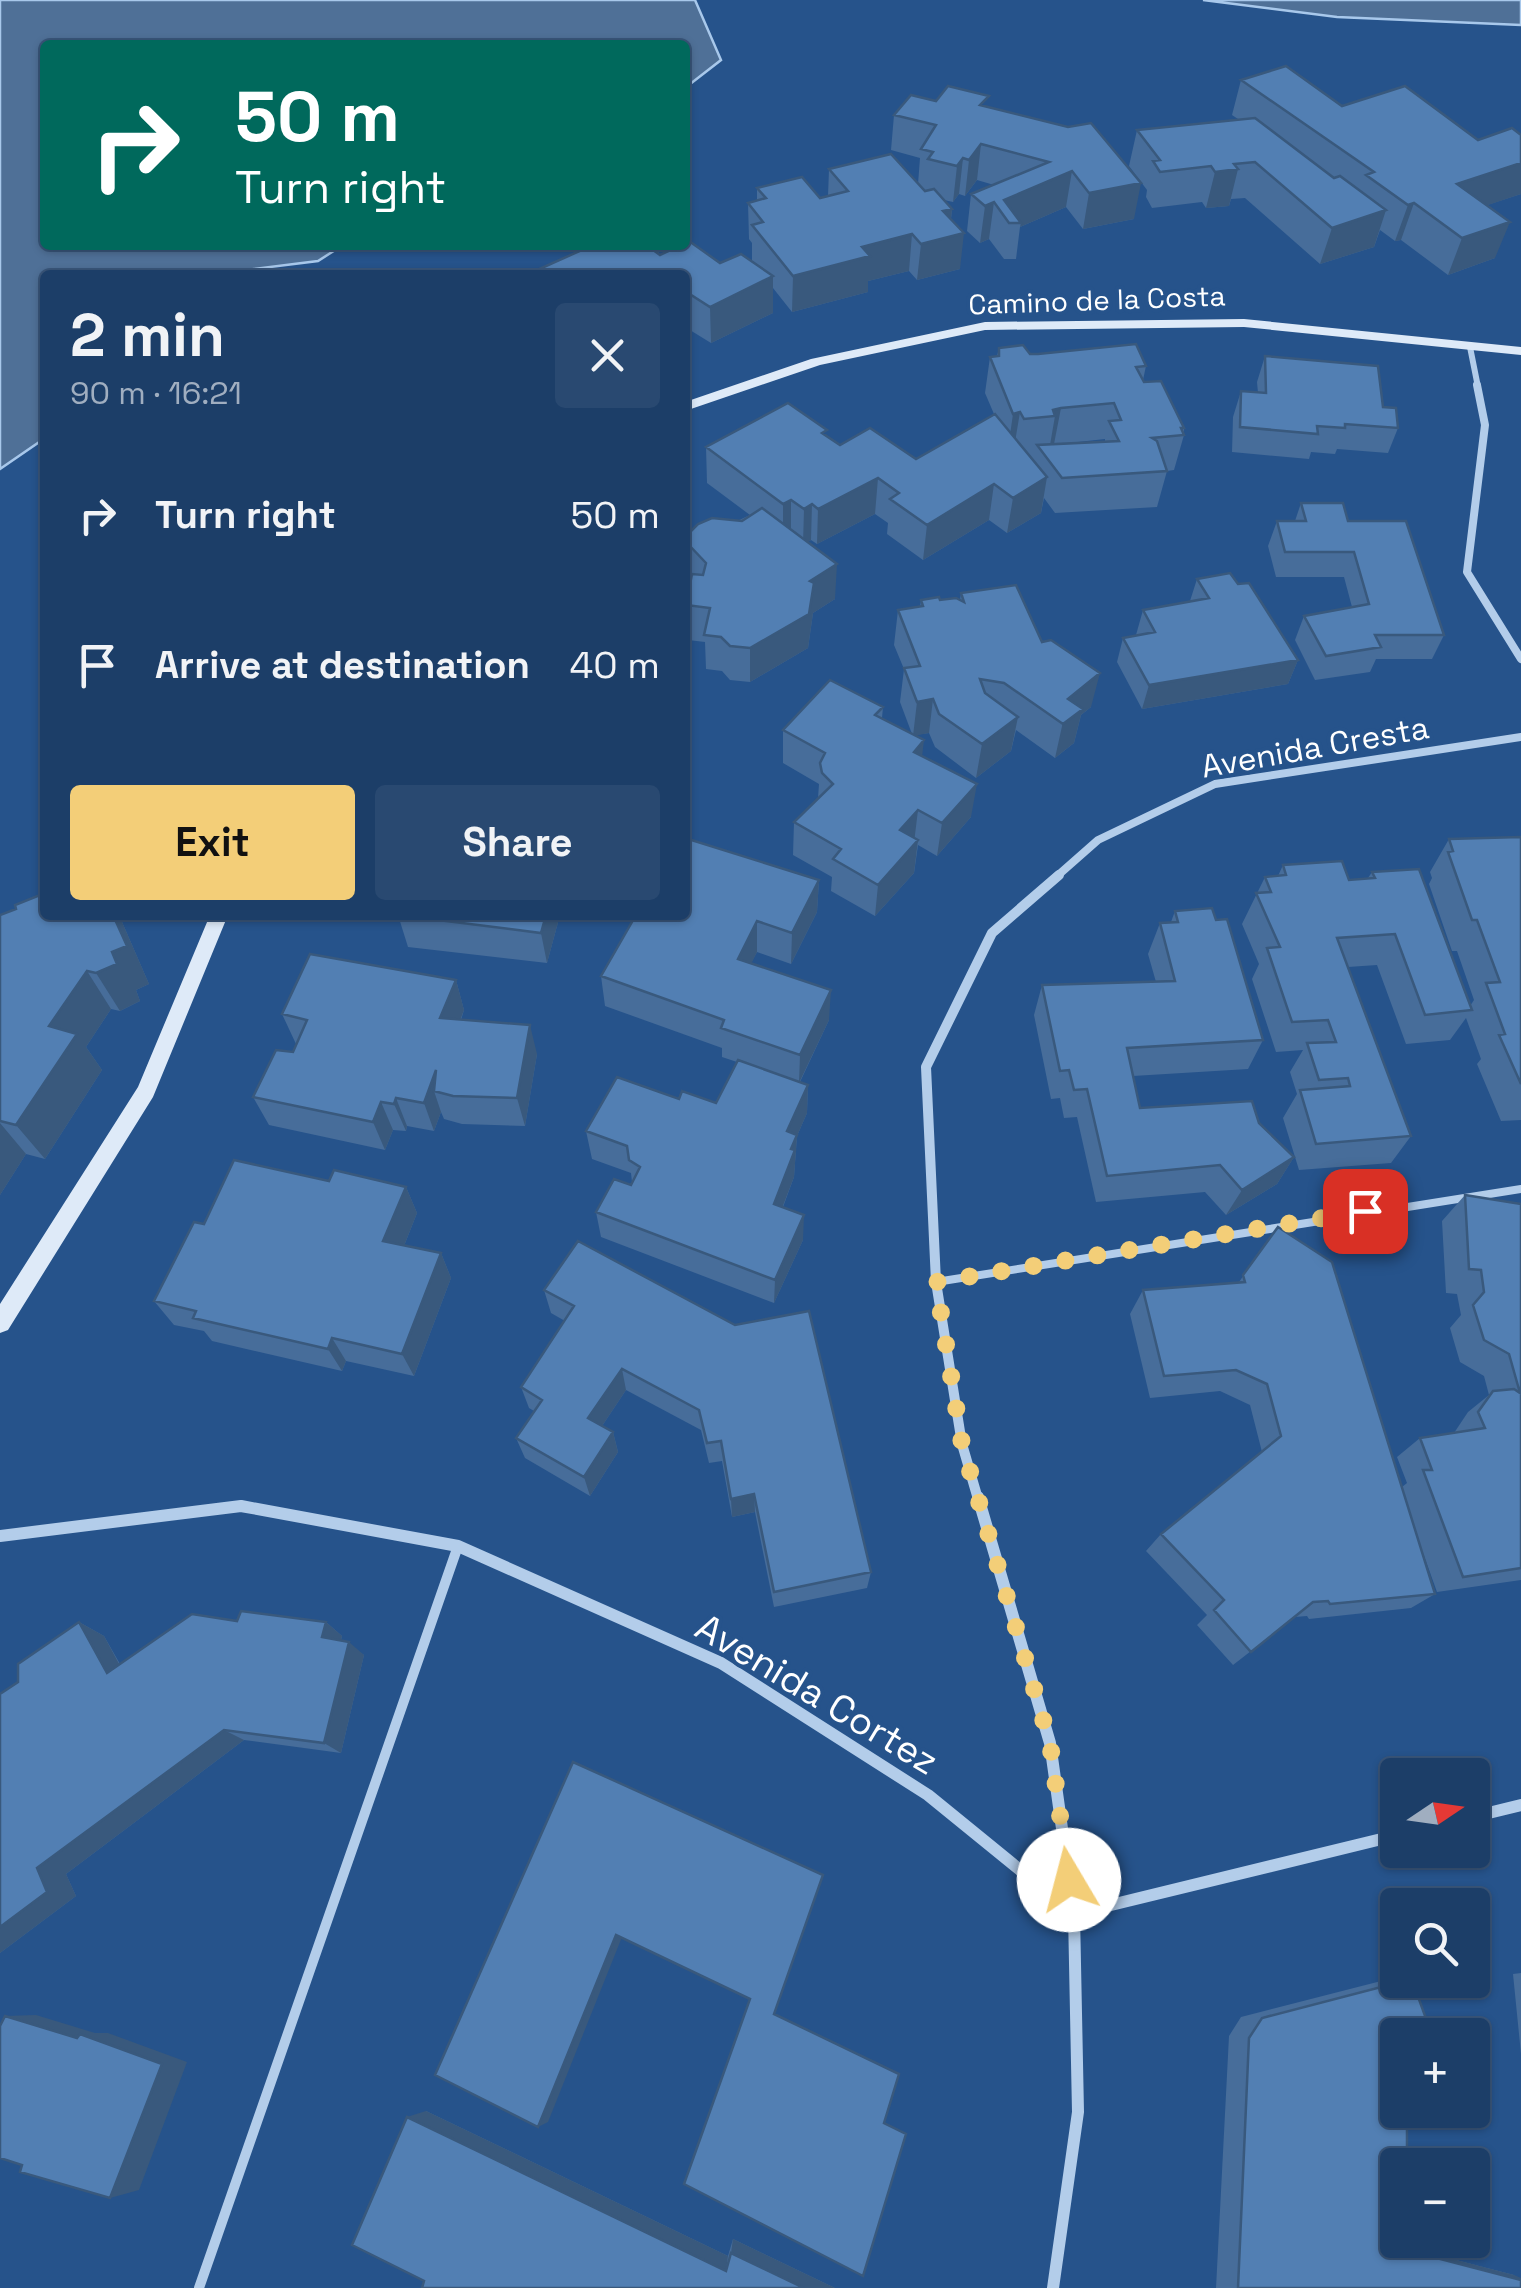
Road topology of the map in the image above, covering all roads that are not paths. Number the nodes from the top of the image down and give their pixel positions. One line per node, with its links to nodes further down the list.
1 (1470, 347): 2 (street, Camino de la Costa); 3 (street, Camino de la Costa); 4 (street)
2 (1521, 351)
3 (690, 405)
4 (1521, 660)
5 (1521, 737): 8 (street, Avenida Cresta)
6 (216, 920): 9 (street)
7 (1521, 1189): 8 (lane)
8 (936, 1282): 15 (street, Avenida Cresta)
9 (0, 1323)
10 (0, 1536): 11 (street, Avenida Cortez)
11 (458, 1546): 15 (street, Avenida Cortez); 16 (lane)
12 (1521, 1805): 13 (street)
13 (1490, 1813)
14 (1380, 1839): 15 (street)
15 (1074, 1914): 17 (street, Avenida Cresta)
16 (199, 2288)
17 (1053, 2288)

